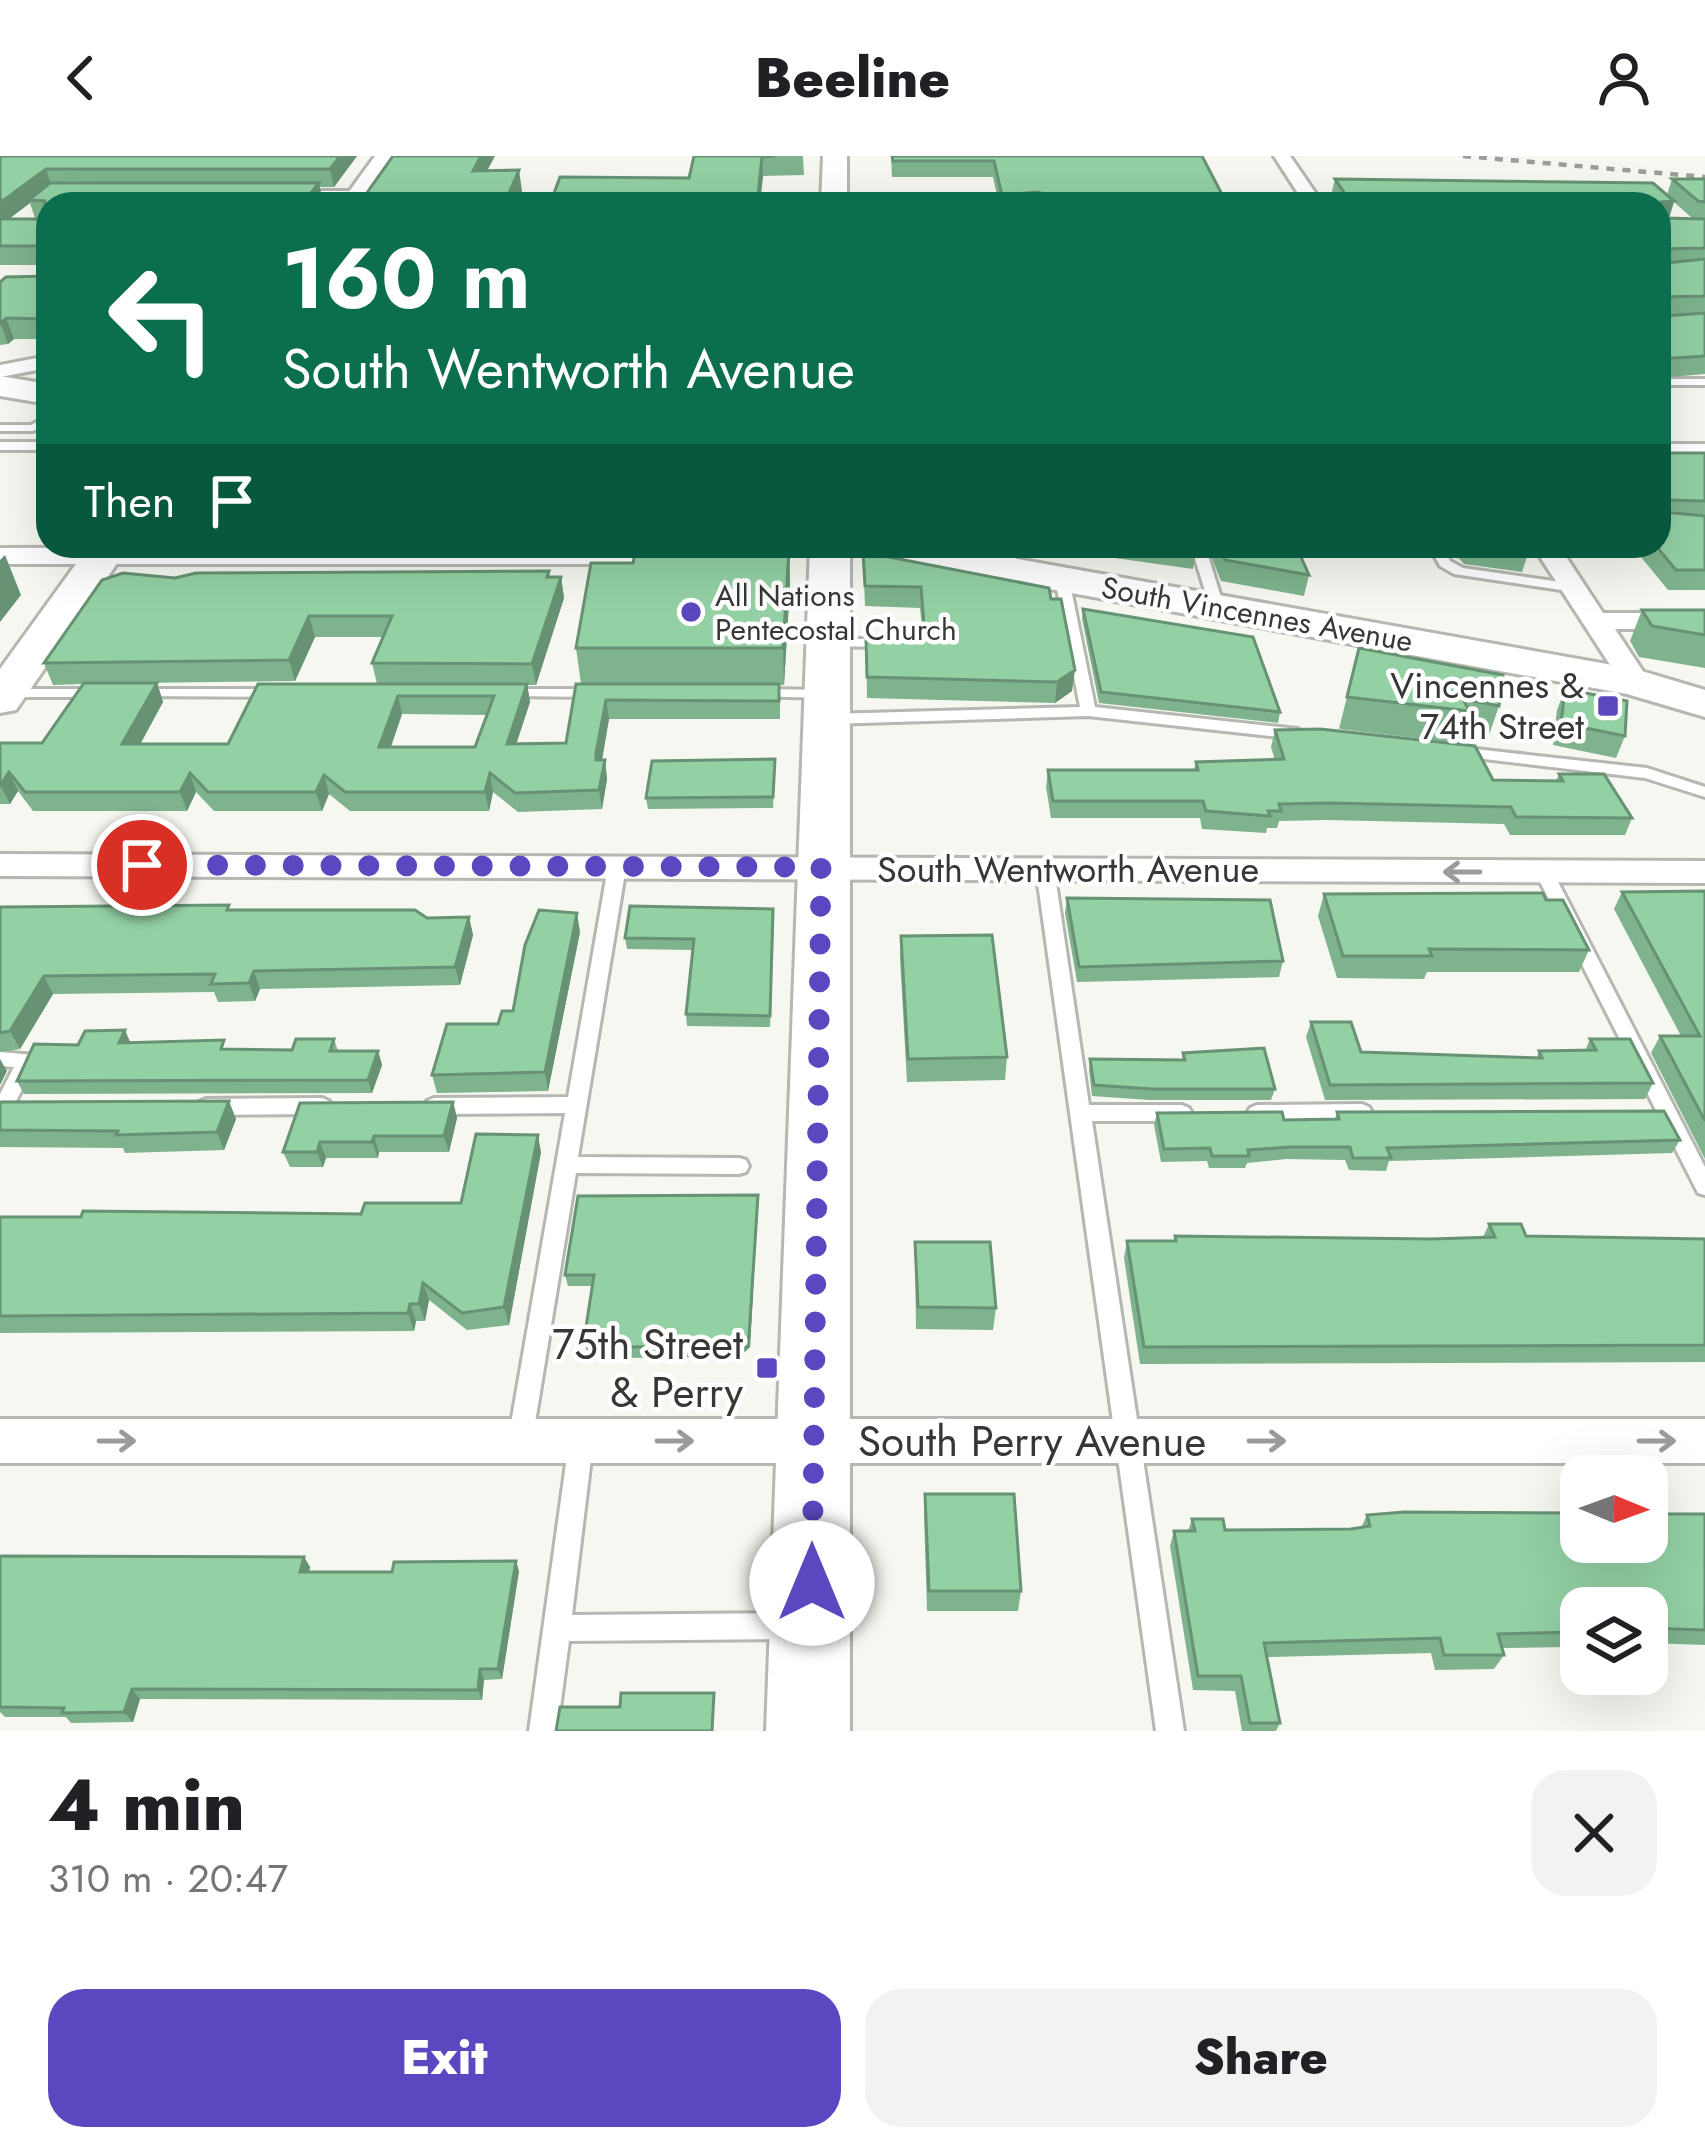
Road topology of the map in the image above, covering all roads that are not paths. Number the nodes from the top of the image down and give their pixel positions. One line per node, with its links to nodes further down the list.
1 (387, 156): 4 (street)
2 (835, 156): 5 (street)
3 (1282, 156): 6 (street)
4 (361, 192)
5 (834, 192)
6 (1306, 192)
7 (36, 364): 8 (street)
8 (0, 371)
9 (1671, 382): 10 (lane)
10 (1705, 382)
11 (0, 386): 12 (street)
12 (36, 392)
13 (36, 426): 14 (lane)
14 (0, 428)
15 (0, 446): 16 (lane)
16 (36, 446)
17 (1671, 451): 18 (street)
18 (1705, 451)
19 (36, 549): 20 (street)
20 (0, 556)
21 (100, 558): 40 (street)
22 (830, 558): 35 (street)
23 (1202, 558): 29 (lane)
24 (1443, 558): 28 (lane)
25 (1554, 558): 28 (street)
26 (1009, 559): 27 (street, South Vincennes Avenue)
27 (1062, 579): 29 (street, South Vincennes Avenue); 42 (lane)
28 (1575, 588): 30 (street)
29 (1217, 607): 33 (street, South Vincennes Avenue)
30 (1598, 621): 31 (street); 33 (street)
31 (1705, 621)
32 (901, 643): 35 (lane)
33 (1635, 682): 34 (street, South Vincennes Avenue); 41 (street, South Vincennes Avenue)
34 (1705, 684)
35 (826, 685): 39 (lane); 42 (lane); 48 (street)
36 (302, 693): 40 (lane)
37 (489, 693): 38 (lane)
38 (605, 693)
39 (746, 693)
40 (2, 695)
41 (1705, 704)
42 (1088, 711): 43 (lane)
43 (1321, 736)
44 (1438, 749): 45 (lane)
45 (1705, 792)
46 (0, 865): 47 (street, South Wentworth Avenue)
47 (617, 867): 48 (street, South Wentworth Avenue); 53 (lane)
48 (821, 867): 49 (street, South Wentworth Avenue); 68 (street)
49 (1045, 869): 50 (street, South Wentworth Avenue, one-way to 49); 62 (lane)
50 (1544, 872): 51 (street, South Wentworth Avenue); 60 (lane)
51 (1705, 872)
52 (0, 1059): 58 (lane)
53 (577, 1105): 55 (lane); 65 (lane)
54 (338, 1106): 57 (lane)
55 (410, 1106)
56 (27, 1107): 58 (lane)
57 (194, 1107)
58 (2, 1111)
59 (1643, 1111): 60 (lane)
60 (1666, 1111): 67 (lane)
61 (1385, 1112): 64 (lane)
62 (1080, 1113): 63 (lane); 73 (lane)
63 (1197, 1113)
64 (1244, 1113)
65 (566, 1165): 66 (lane); 69 (lane)
66 (739, 1166)
67 (1705, 1186)
68 (814, 1440): 70 (street, South Perry Avenue, one-way to 68); 73 (street, South Perry Avenue); 74 (street)
69 (520, 1441): 70 (street, South Perry Avenue); 72 (street, South Perry Avenue, one-way to 69)
70 (581, 1441): 75 (lane)
71 (1705, 1441): 73 (street, South Perry Avenue, one-way to 71)
72 (0, 1442)
73 (1129, 1442): 78 (lane)
74 (812, 1626): 75 (lane); 77 (street)
75 (556, 1628): 76 (lane)
76 (543, 1731)
77 (808, 1731)
78 (1170, 1731)

